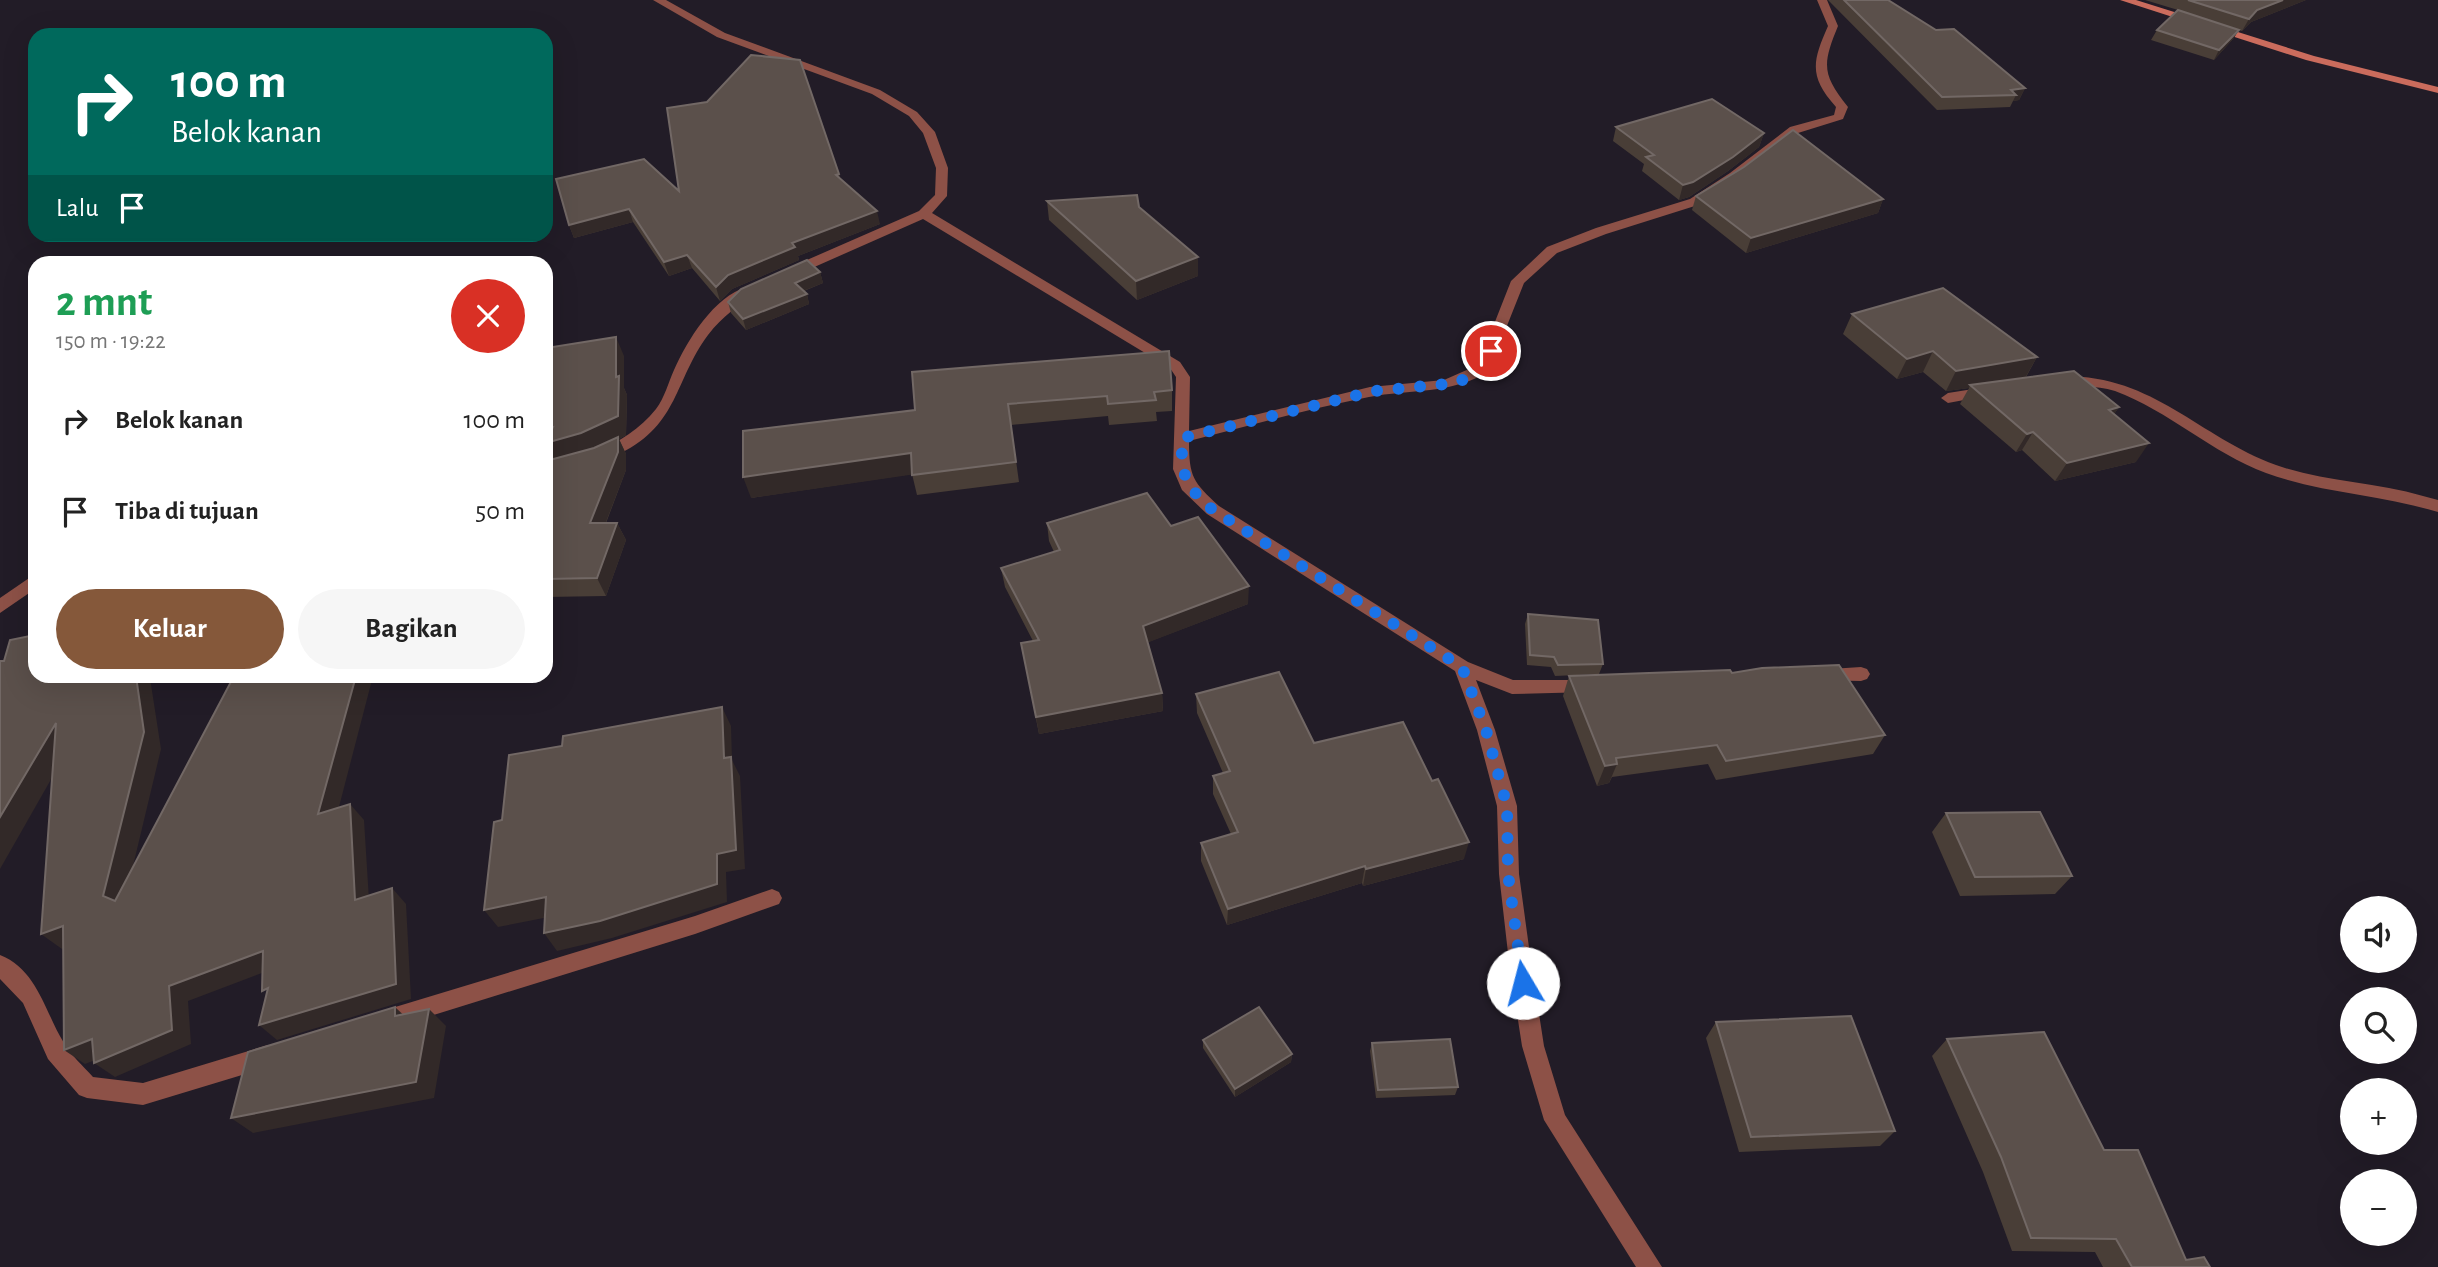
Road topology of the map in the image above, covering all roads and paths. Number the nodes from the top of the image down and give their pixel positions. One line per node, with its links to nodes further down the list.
1 (658, 0): 5 (street)
2 (1822, 0): 9 (street)
3 (2125, 0): 4 (main road)
4 (2438, 90)
5 (924, 214): 9 (street); 10 (street)
6 (2043, 384): 11 (street)
7 (2002, 390): 8 (street)
8 (1948, 398)
9 (1182, 438): 14 (street)
10 (583, 462)
11 (2438, 506)
12 (28, 585): 13 (street)
13 (0, 607)
14 (1462, 667): 17 (street); 22 (street)
15 (1861, 674): 16 (street)
16 (1806, 676)
17 (1602, 685)
18 (772, 898): 20 (street)
19 (0, 965): 21 (street)
20 (367, 1026)
21 (288, 1050)
22 (1650, 1267)

